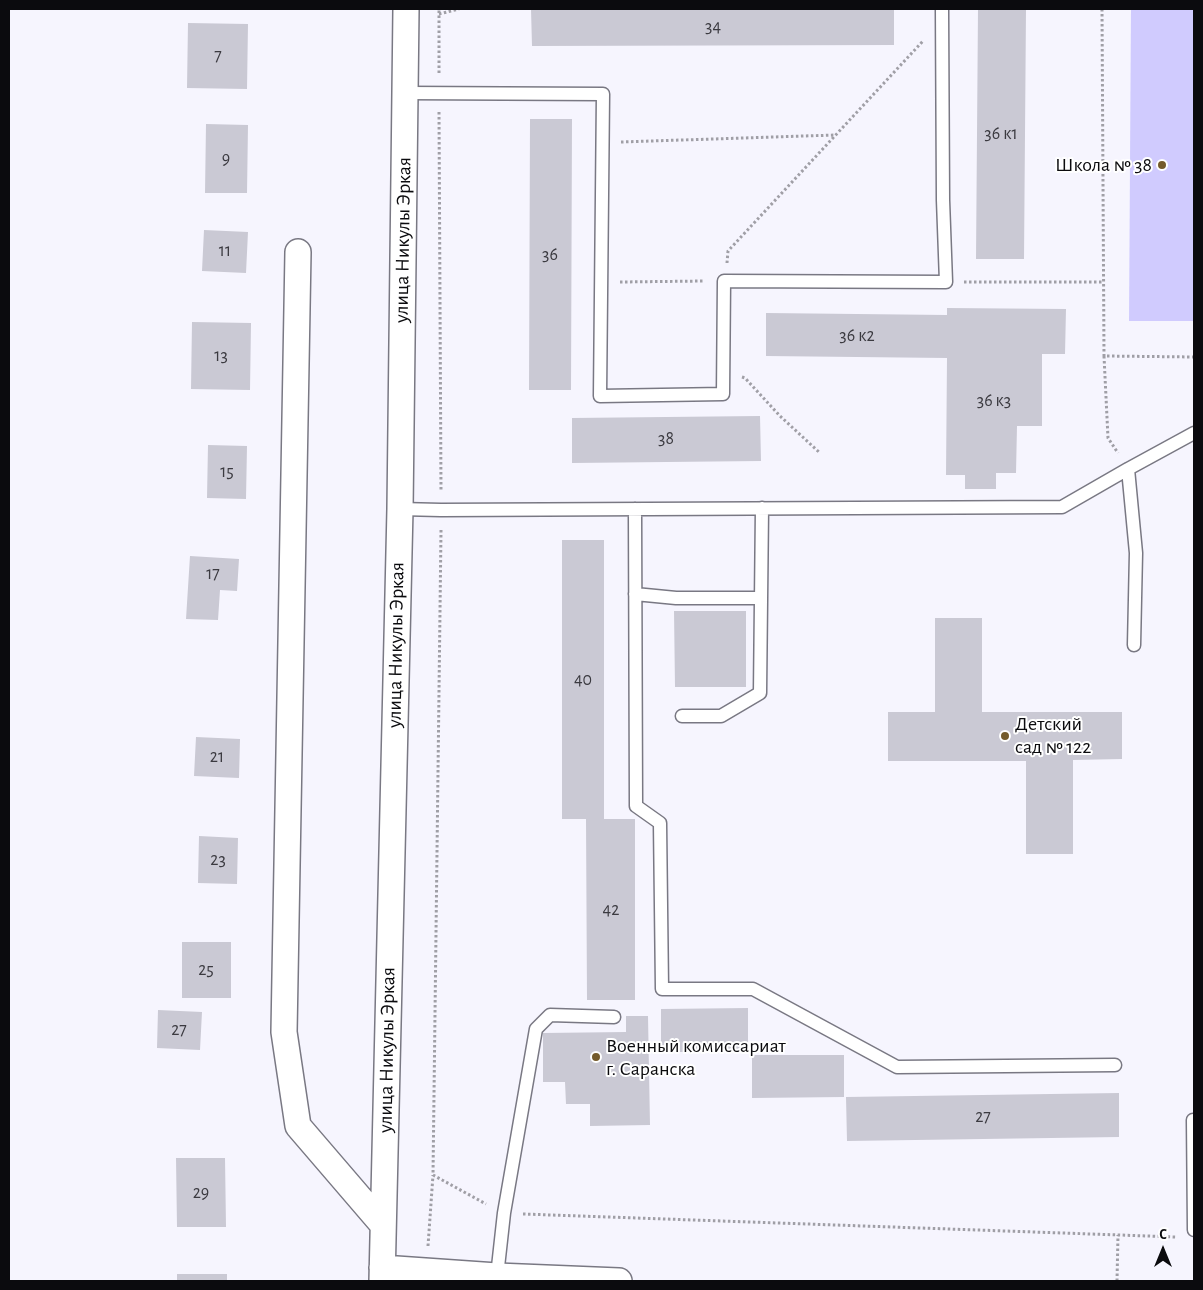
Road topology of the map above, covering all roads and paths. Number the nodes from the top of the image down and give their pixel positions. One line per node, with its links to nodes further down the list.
1 (406, 9): 7 (street, улица Никулы Эркая)
2 (439, 9): 5 (path)
3 (458, 9): 5 (path)
4 (1102, 9): 15 (path)
5 (439, 14): 8 (path)
6 (942, 15): 9 (path); 14 (lane)
7 (405, 93): 8 (lane); 23 (street, улица Никулы Эркая)
8 (439, 94): 10 (lane); 25 (path)
9 (836, 135): 10 (path); 12 (path)
10 (603, 142): 13 (lane)
11 (298, 252): 35 (street)
12 (724, 281): 13 (path); 14 (lane); 18 (lane)
13 (602, 282): 18 (lane)
14 (946, 282): 15 (path)
15 (1103, 282): 16 (path)
16 (1104, 356): 17 (path); 21 (path)
17 (1194, 357)
18 (723, 372): 20 (path)
19 (1194, 433): 21 (lane)
20 (820, 453)
21 (1128, 469): 22 (lane); 28 (lane)
22 (762, 508): 24 (lane); 27 (lane)
23 (400, 509): 25 (lane); 35 (street, улица Никулы Эркая)
24 (634, 509): 25 (lane); 26 (lane)
25 (441, 510): 33 (path)
26 (635, 594): 27 (lane); 31 (lane)
27 (761, 598): 29 (lane)
28 (1134, 645)
29 (682, 716)
30 (614, 1017): 34 (lane)
31 (1115, 1065)
32 (1193, 1120): 36 (lane)
33 (433, 1175): 34 (path); 38 (path)
34 (504, 1213): 37 (path); 40 (lane)
35 (383, 1225): 39 (street, улица Никулы Эркая)
36 (1189, 1234): 37 (path)
37 (1118, 1235): 42 (path)
38 (427, 1271): 39 (street); 40 (street)
39 (382, 1275)
40 (498, 1276): 41 (street)
41 (619, 1281)
42 (1118, 1281)

